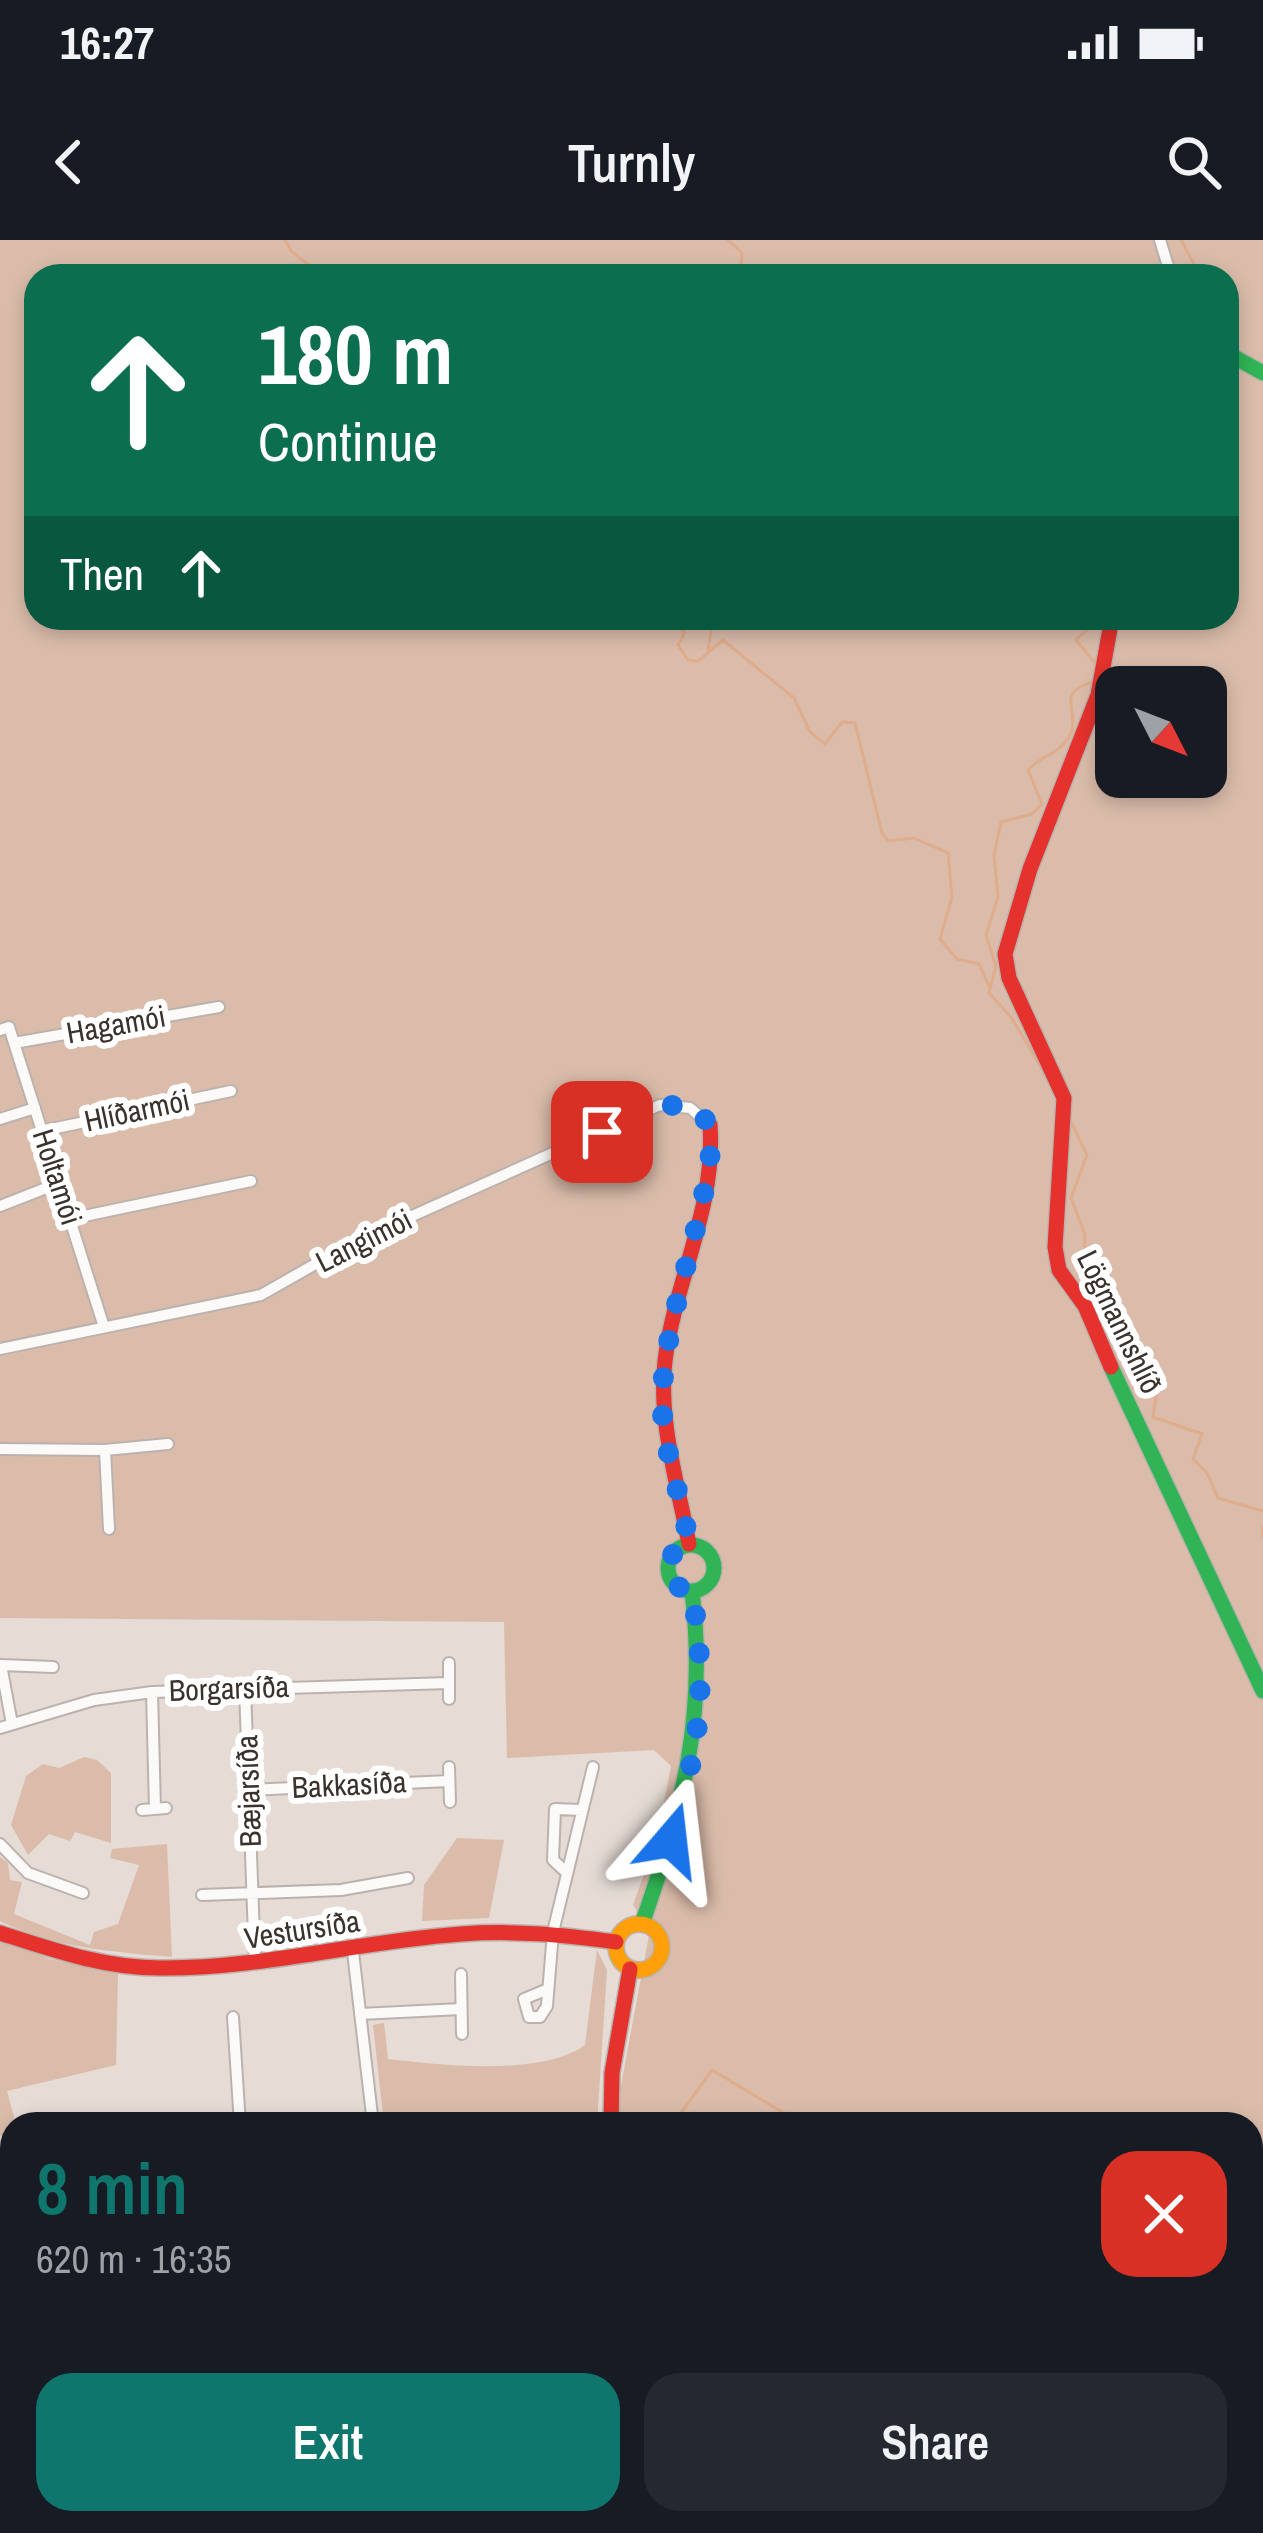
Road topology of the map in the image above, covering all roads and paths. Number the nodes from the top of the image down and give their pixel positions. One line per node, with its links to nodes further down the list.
1 (1110, 630): 27 (main road, Lögmannshlíð)
2 (218, 1007): 4 (street, Hagamói)
3 (4, 1028): 4 (street, Holtamói)
4 (14, 1043): 6 (street, Holtamói)
5 (231, 1091): 9 (street, Hlíðarmói)
6 (35, 1108): 7 (street); 9 (street, Holtamói)
7 (0, 1119)
8 (710, 1125): 14 (street, Langimói); 20 (main road)
9 (42, 1131): 11 (street, Holtamói)
10 (251, 1181): 13 (street)
11 (59, 1184): 12 (street); 13 (street, Holtamói)
12 (0, 1206)
13 (70, 1219): 14 (street, Holtamói)
14 (104, 1328): 15 (street, Langimói)
15 (0, 1349)
16 (168, 1444): 18 (street)
17 (0, 1450): 18 (street)
18 (104, 1450): 19 (street)
19 (109, 1529)
20 (689, 1544): 21 (main road); 21 (main road)
21 (692, 1591): 42 (main road)
22 (449, 1663): 25 (street)
23 (0, 1665): 24 (street, Borgarsíða); 30 (street, Borgarsíða)
24 (53, 1667)
25 (449, 1682): 26 (street, Borgarsíða); 29 (street)
26 (245, 1689): 28 (street, Borgarsíða); 32 (street, Bæjarsíða)
27 (1263, 1690)
28 (152, 1691): 30 (street, Borgarsíða); 34 (street)
29 (449, 1699)
30 (6, 1726)
31 (593, 1767): 35 (street)
32 (249, 1790): 33 (street, Bakkasíða); 40 (street, Bæjarsíða)
33 (450, 1802)
34 (154, 1809)
35 (581, 1810): 37 (street); 37 (street)
36 (0, 1844): 39 (street)
37 (565, 1871): 43 (street)
38 (408, 1878): 40 (street)
39 (83, 1893)
40 (253, 1893): 41 (street); 47 (street, Bæjarsíða)
41 (202, 1895)
42 (642, 1924): 45 (main road); 48 (main road)
43 (553, 1932): 45 (main road, Vestursíða); 46 (main road, Vestursíða); 50 (street)
44 (0, 1933): 47 (main road, Vestursíða)
45 (616, 1942): 48 (main road)
46 (353, 1952): 47 (main road, Vestursíða); 52 (street)
47 (255, 1964)
48 (630, 1969): 57 (main road)
49 (460, 1974): 51 (street)
50 (548, 1989)
51 (461, 2009): 52 (street); 54 (street)
52 (360, 2014): 56 (street)
53 (233, 2017): 55 (street)
54 (462, 2034)
55 (239, 2112)
56 (372, 2112)
57 (611, 2112)

